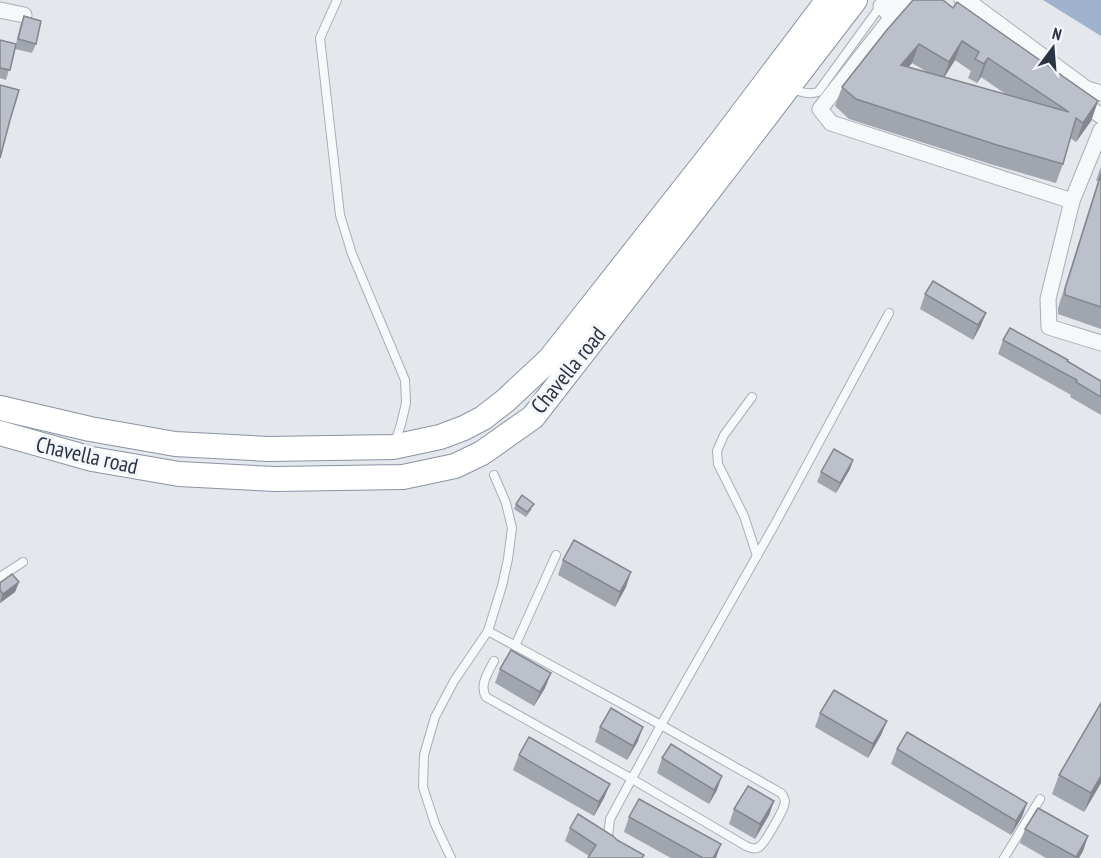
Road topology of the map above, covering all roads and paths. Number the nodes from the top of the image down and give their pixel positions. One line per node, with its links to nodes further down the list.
1 (338, 0): 19 (lane)
2 (828, 0): 19 (highway, Chavella road)
3 (855, 0): 8 (highway, Chavella road)
4 (892, 6): 8 (lane); 13 (street)
5 (957, 8): 10 (street)
6 (0, 10): 7 (street)
7 (24, 15)
8 (788, 88): 18 (highway, Chavella road)
9 (1063, 89): 11 (street)
10 (1101, 93)
11 (1101, 116)
12 (1101, 130): 13 (street)
13 (1072, 201): 15 (street)
14 (889, 313): 22 (lane)
15 (1101, 342)
16 (752, 397): 22 (lane)
17 (0, 408): 19 (highway, Chavella road)
18 (0, 433)
19 (393, 447)
20 (494, 475): 25 (lane)
21 (556, 555): 26 (lane)
22 (758, 556): 28 (lane)
23 (23, 562): 24 (lane)
24 (0, 577)
25 (488, 631): 26 (lane); 32 (lane)
26 (514, 645): 28 (lane)
27 (494, 661): 29 (lane)
28 (661, 725): 29 (lane); 29 (lane)
29 (632, 779): 31 (lane)
30 (1040, 799): 33 (lane)
31 (615, 848)
32 (451, 858)
33 (1004, 858)

